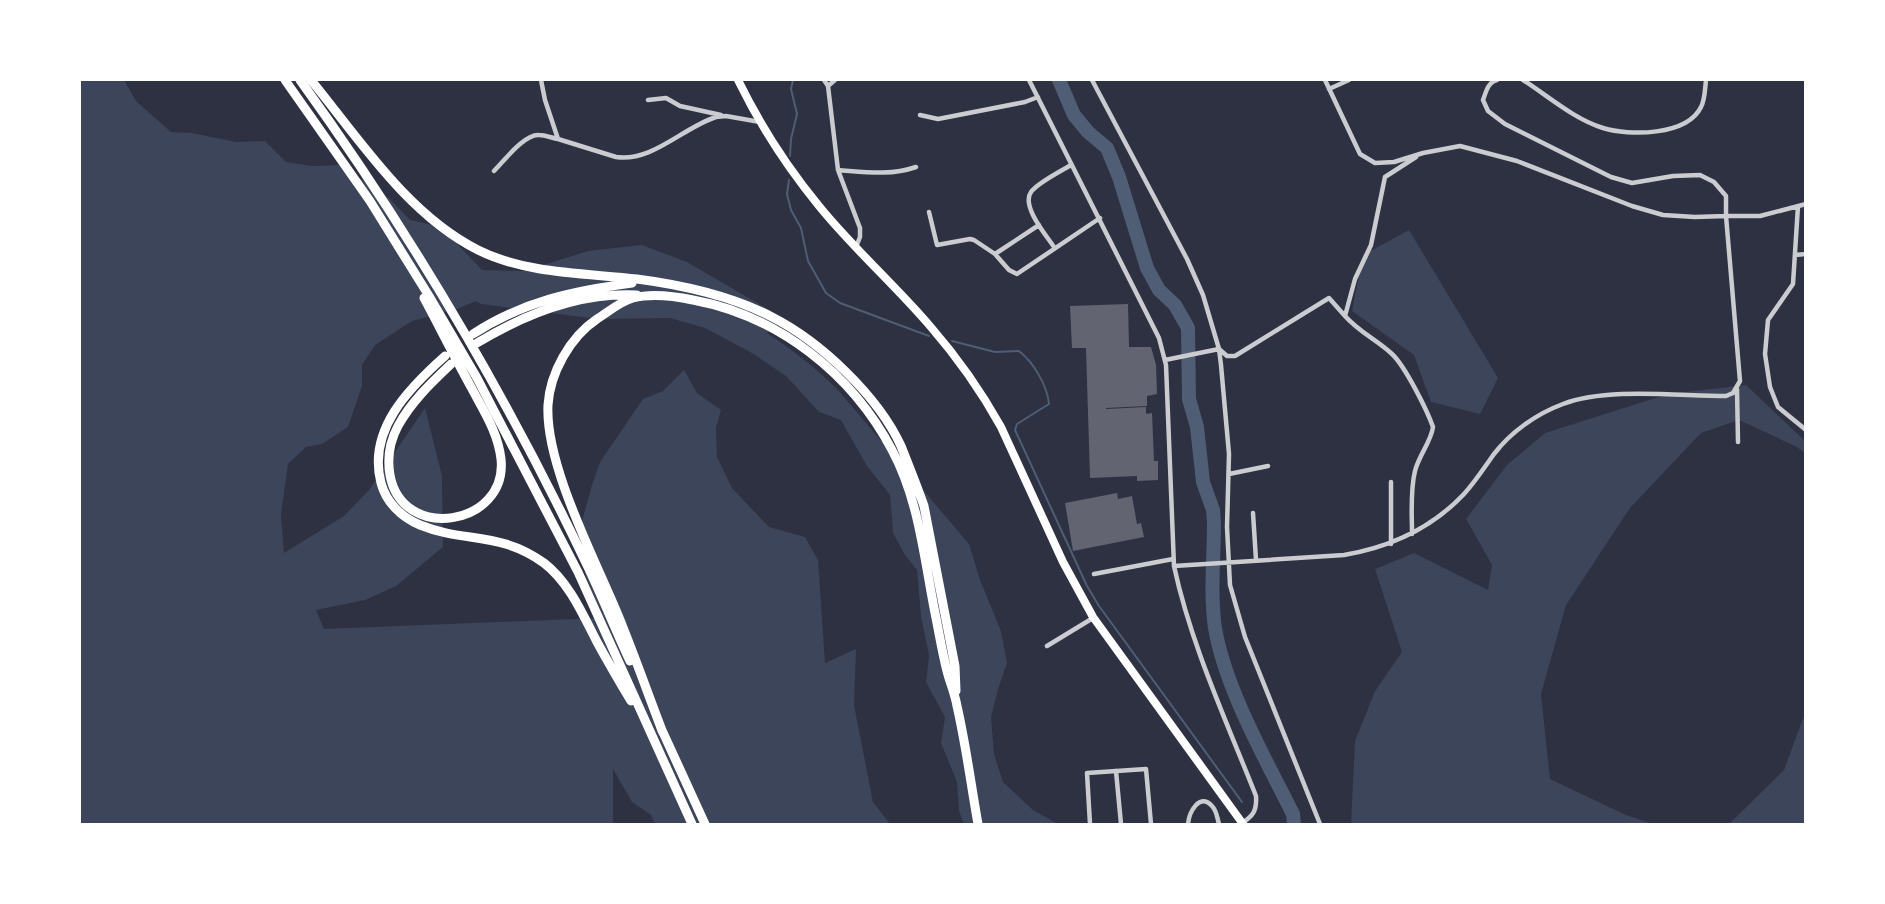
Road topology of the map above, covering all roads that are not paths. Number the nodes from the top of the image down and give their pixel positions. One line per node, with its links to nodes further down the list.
1 (285, 80): 39 (highway)
2 (300, 80): 62 (highway)
3 (311, 80): 40 (highway)
4 (541, 80): 22 (street)
5 (738, 80): 21 (highway)
6 (824, 80): 15 (street)
7 (835, 80): 15 (street)
8 (1029, 80): 17 (street)
9 (1092, 80): 43 (street)
10 (1325, 80): 16 (street)
11 (1349, 80): 16 (street)
12 (1497, 80): 31 (street)
13 (1523, 80): 14 (street)
14 (1706, 80)
15 (828, 86): 26 (street)
16 (1329, 89): 23 (street)
17 (1038, 97): 19 (street); 24 (street)
18 (648, 100): 20 (street)
19 (920, 114)
20 (726, 116): 21 (street); 22 (street)
21 (760, 122): 34 (highway)
22 (558, 139): 27 (street)
23 (1423, 153): 31 (street); 42 (street)
24 (1071, 165): 32 (street); 33 (street)
25 (916, 167): 26 (street)
26 (838, 170): 34 (street)
27 (494, 171)
28 (1806, 204): 29 (street)
29 (1798, 206): 31 (street); 37 (street)
30 (928, 212): 36 (street)
31 (1726, 216): 45 (street)
32 (1100, 218): 35 (street); 44 (street)
33 (1039, 225): 35 (street); 36 (street)
34 (856, 247): 59 (highway)
35 (1054, 247): 36 (street)
36 (995, 254)
37 (1795, 255): 38 (street); 46 (street)
38 (1806, 255)
39 (405, 256): 63 (highway); 63 (highway)
40 (656, 282): 41 (highway); 61 (highway)
41 (654, 296): 61 (highway); 62 (highway)
42 (1345, 316): 43 (street); 52 (street)
43 (1216, 350): 44 (street); 49 (street)
44 (1165, 360): 54 (street)
45 (1737, 389): 47 (street); 52 (street)
46 (1806, 430)
47 (1738, 442)
48 (1268, 466): 49 (street)
49 (1229, 474): 56 (street)
50 (1390, 482): 53 (street)
51 (1253, 513): 55 (street)
52 (1412, 534): 53 (street)
53 (1390, 544): 55 (street)
54 (1173, 559): 57 (street); 58 (street)
55 (1256, 560): 56 (street)
56 (1225, 561): 57 (street); 74 (street)
57 (1174, 566): 65 (street)
58 (1094, 574)
59 (1094, 617): 60 (street); 65 (highway)
60 (1047, 646)
61 (957, 706): 68 (highway)
62 (663, 733): 67 (highway)
63 (654, 739): 66 (highway)
64 (1116, 771): 69 (street); 70 (street); 71 (street)
65 (1242, 824)
66 (692, 825)
67 (705, 825)
68 (978, 825)
69 (1090, 825)
70 (1121, 825)
71 (1152, 825)
72 (1188, 825): 73 (street)
73 (1219, 825)
74 (1320, 825)

